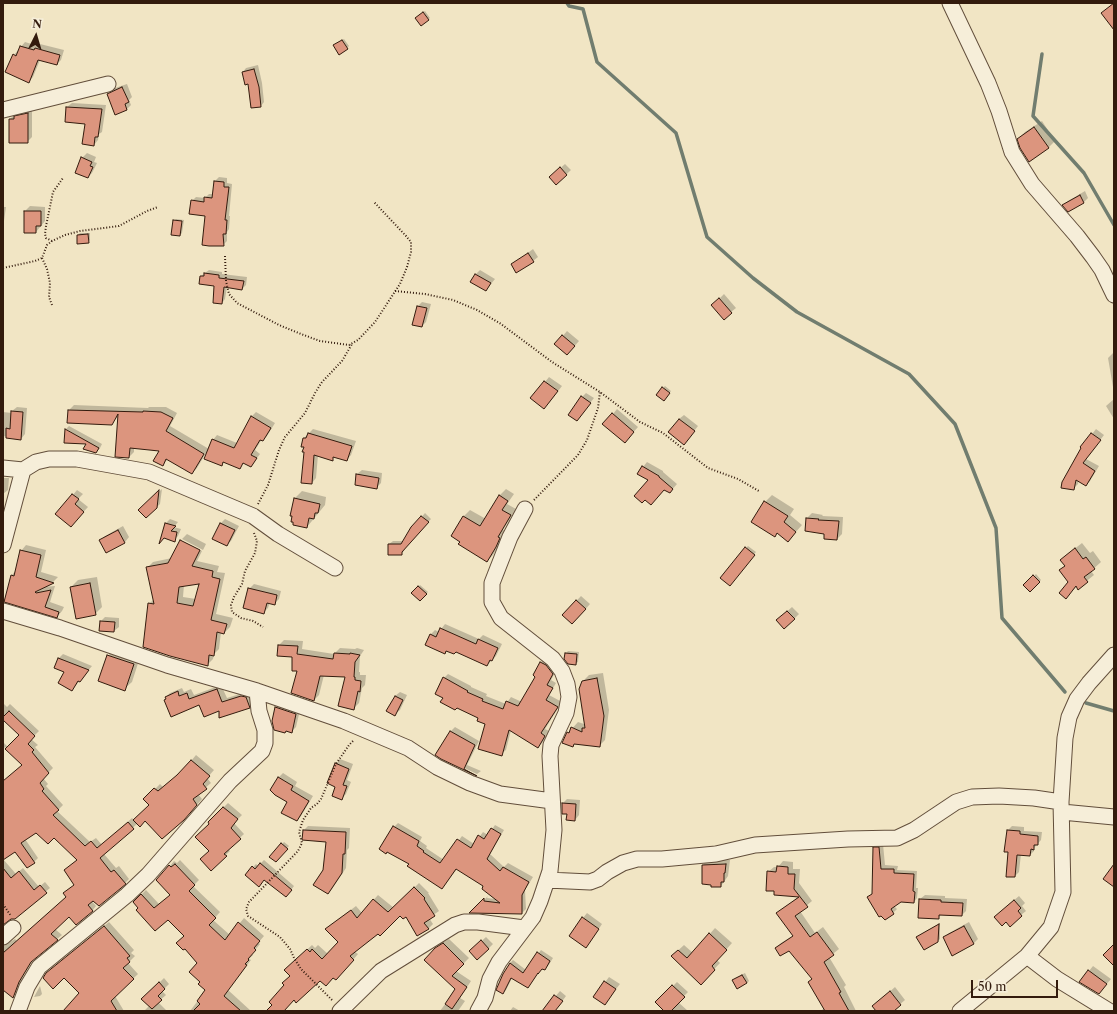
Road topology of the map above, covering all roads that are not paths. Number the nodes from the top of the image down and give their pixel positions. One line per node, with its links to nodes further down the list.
1 (950, 3): 4 (street)
2 (108, 84): 3 (street)
3 (3, 110)
4 (1114, 295)
5 (3, 468): 6 (street)
6 (22, 470): 8 (street); 9 (street)
7 (525, 509): 13 (street)
8 (3, 545)
9 (335, 568)
10 (3, 611): 12 (street)
11 (1114, 655): 14 (street)
12 (257, 691): 13 (street); 20 (street)
13 (552, 801): 16 (street)
14 (1061, 807): 15 (street); 16 (street); 18 (street)
15 (1114, 817)
16 (547, 880): 17 (street)
17 (524, 928): 19 (street); 21 (street)
18 (1027, 956): 22 (street); 23 (street)
19 (341, 1010)
20 (18, 1011)
21 (478, 1011)
22 (960, 1011)
23 (1109, 1011)

